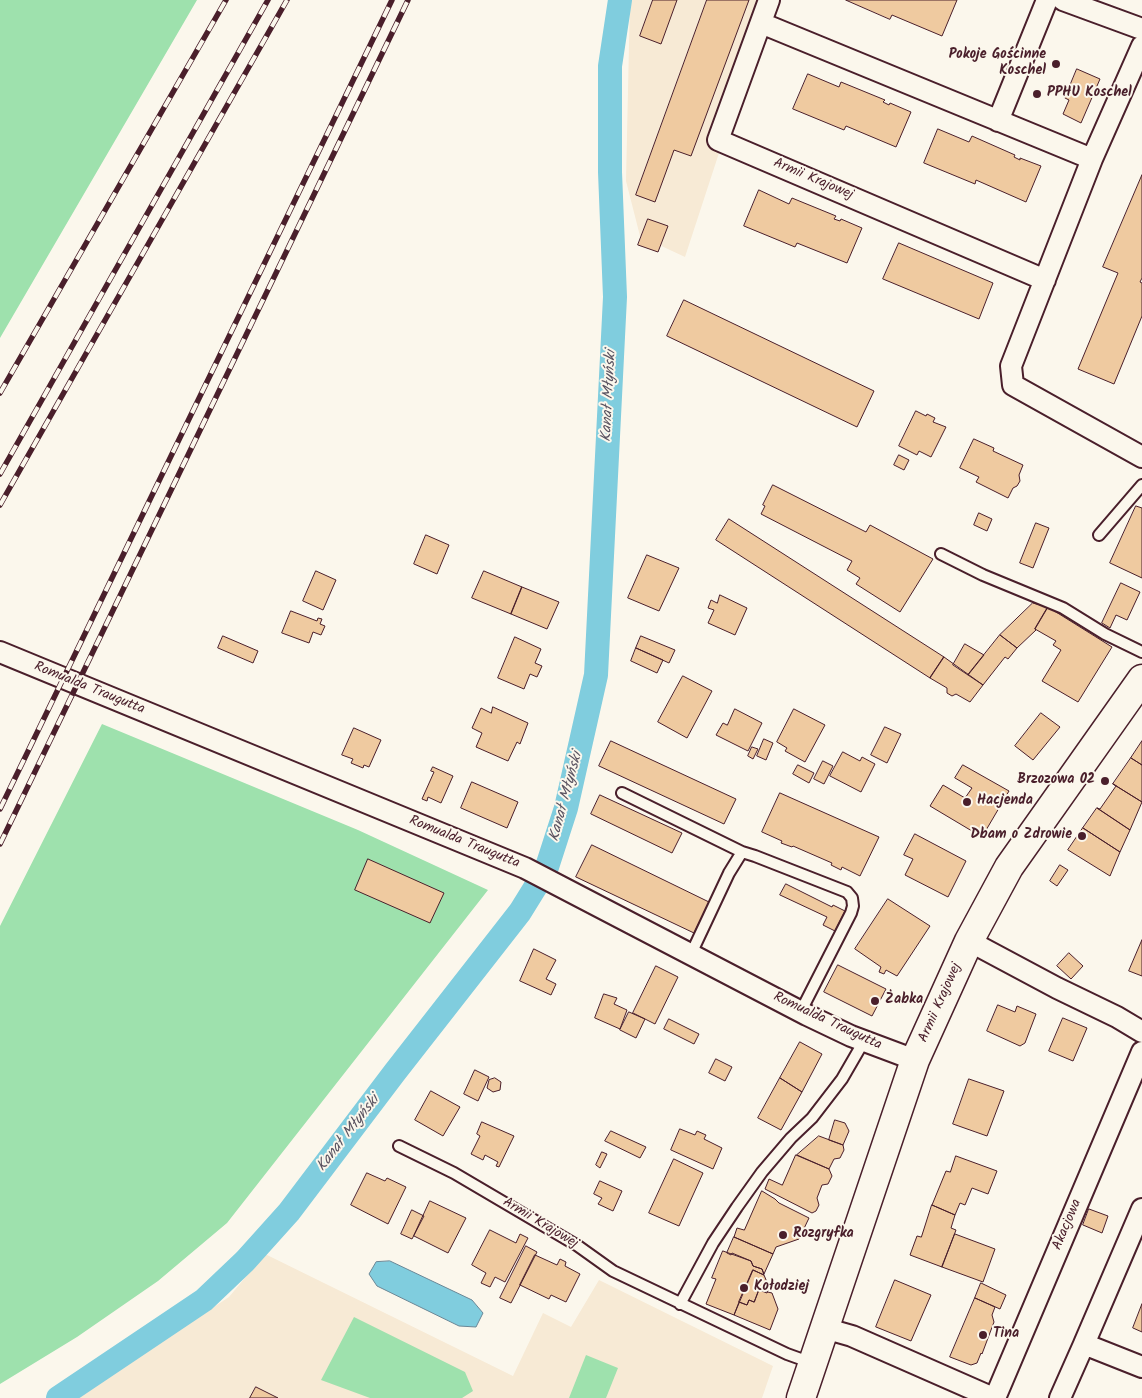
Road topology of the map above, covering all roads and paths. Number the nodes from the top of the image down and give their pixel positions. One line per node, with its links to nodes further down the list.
1 (769, 0): 4 (street, Armii Krajowej)
2 (1047, 0): 7 (street)
3 (1063, 0): 5 (street)
4 (762, 23): 7 (street); 9 (street, Armii Krajowej)
5 (1142, 29)
6 (1142, 46): 8 (street)
7 (998, 121): 8 (street)
8 (1092, 160): 9 (street)
9 (1045, 280): 10 (street)
10 (1142, 457)
11 (1142, 485): 12 (lane)
12 (1100, 535)
13 (941, 554): 15 (lane)
14 (0, 652): 20 (street, Romualda Traugutta)
15 (1142, 652)
16 (1138, 694): 19 (street, Armii Krajowej)
17 (622, 793): 18 (lane)
18 (742, 852): 20 (lane); 21 (lane)
19 (969, 941): 22 (street); 25 (street, Armii Krajowej)
20 (691, 954): 21 (street, Romualda Traugutta)
21 (801, 1011): 23 (street, Romualda Traugutta)
22 (1142, 1032)
23 (864, 1041): 25 (street, Romualda Traugutta); 28 (lane)
24 (1142, 1052): 34 (street, Akacjowa)
25 (915, 1060): 29 (street, Armii Krajowej)
26 (399, 1146): 28 (lane, Armii Krajowej)
27 (1142, 1209): 30 (street)
28 (680, 1304): 31 (lane, Armii Krajowej)
29 (824, 1328): 31 (street, Armii Krajowej); 34 (street, Akacjowa)
30 (1084, 1344): 32 (street); 35 (street)
31 (813, 1364): 33 (street, Armii Krajowej)
32 (1142, 1367)
33 (802, 1398)
34 (994, 1398)
35 (1060, 1398)

